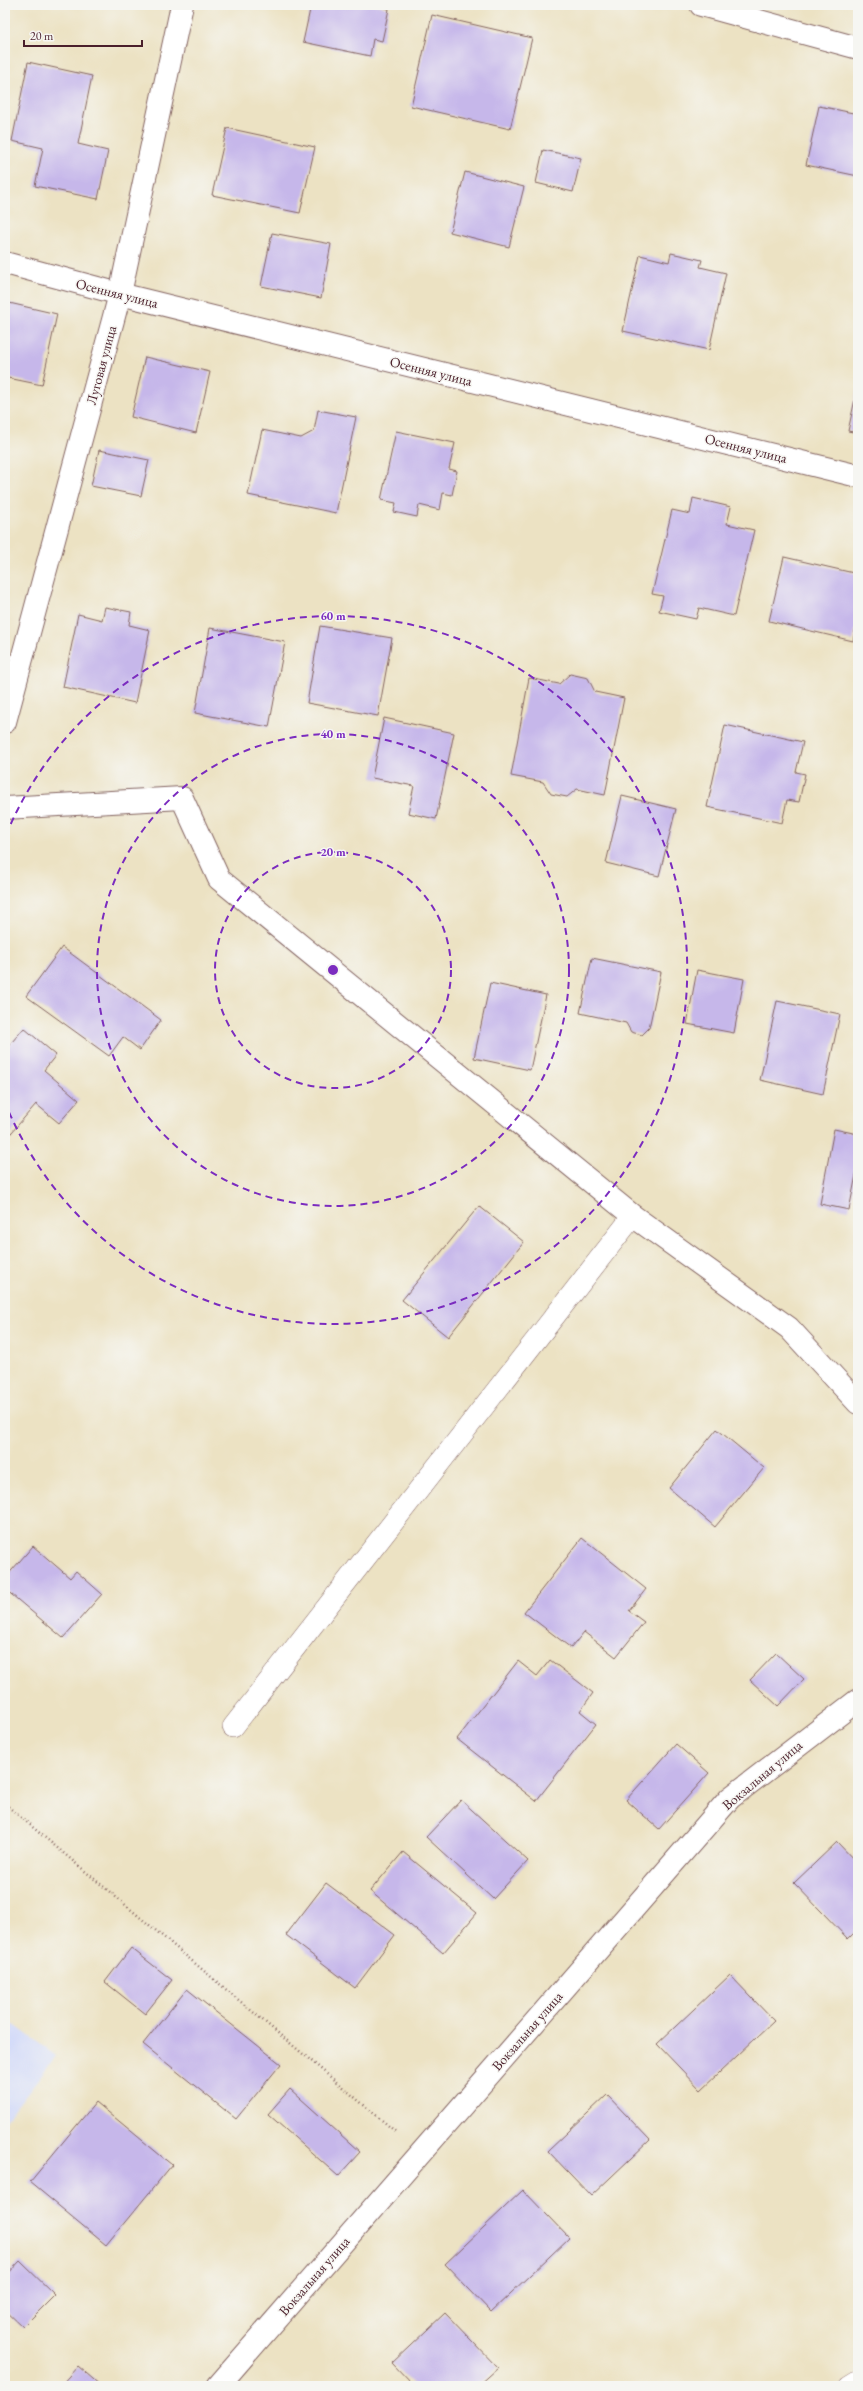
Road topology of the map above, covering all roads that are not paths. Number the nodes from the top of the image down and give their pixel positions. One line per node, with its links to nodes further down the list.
1 (182, 5): 5 (street, Луговая улица)
2 (701, 5): 3 (street)
3 (858, 48)
4 (5, 263): 5 (street, Осенняя улица)
5 (120, 294): 6 (street, Осенняя улица); 7 (street, Луговая улица)
6 (858, 476)
7 (5, 722)
8 (5, 808): 9 (street)
9 (633, 1216): 10 (street); 12 (lane)
10 (858, 1403)
11 (858, 1700): 14 (street, Вокзальная улица)
12 (233, 1727)
13 (858, 2381): 15 (lane)
14 (218, 2386)
15 (850, 2386)

